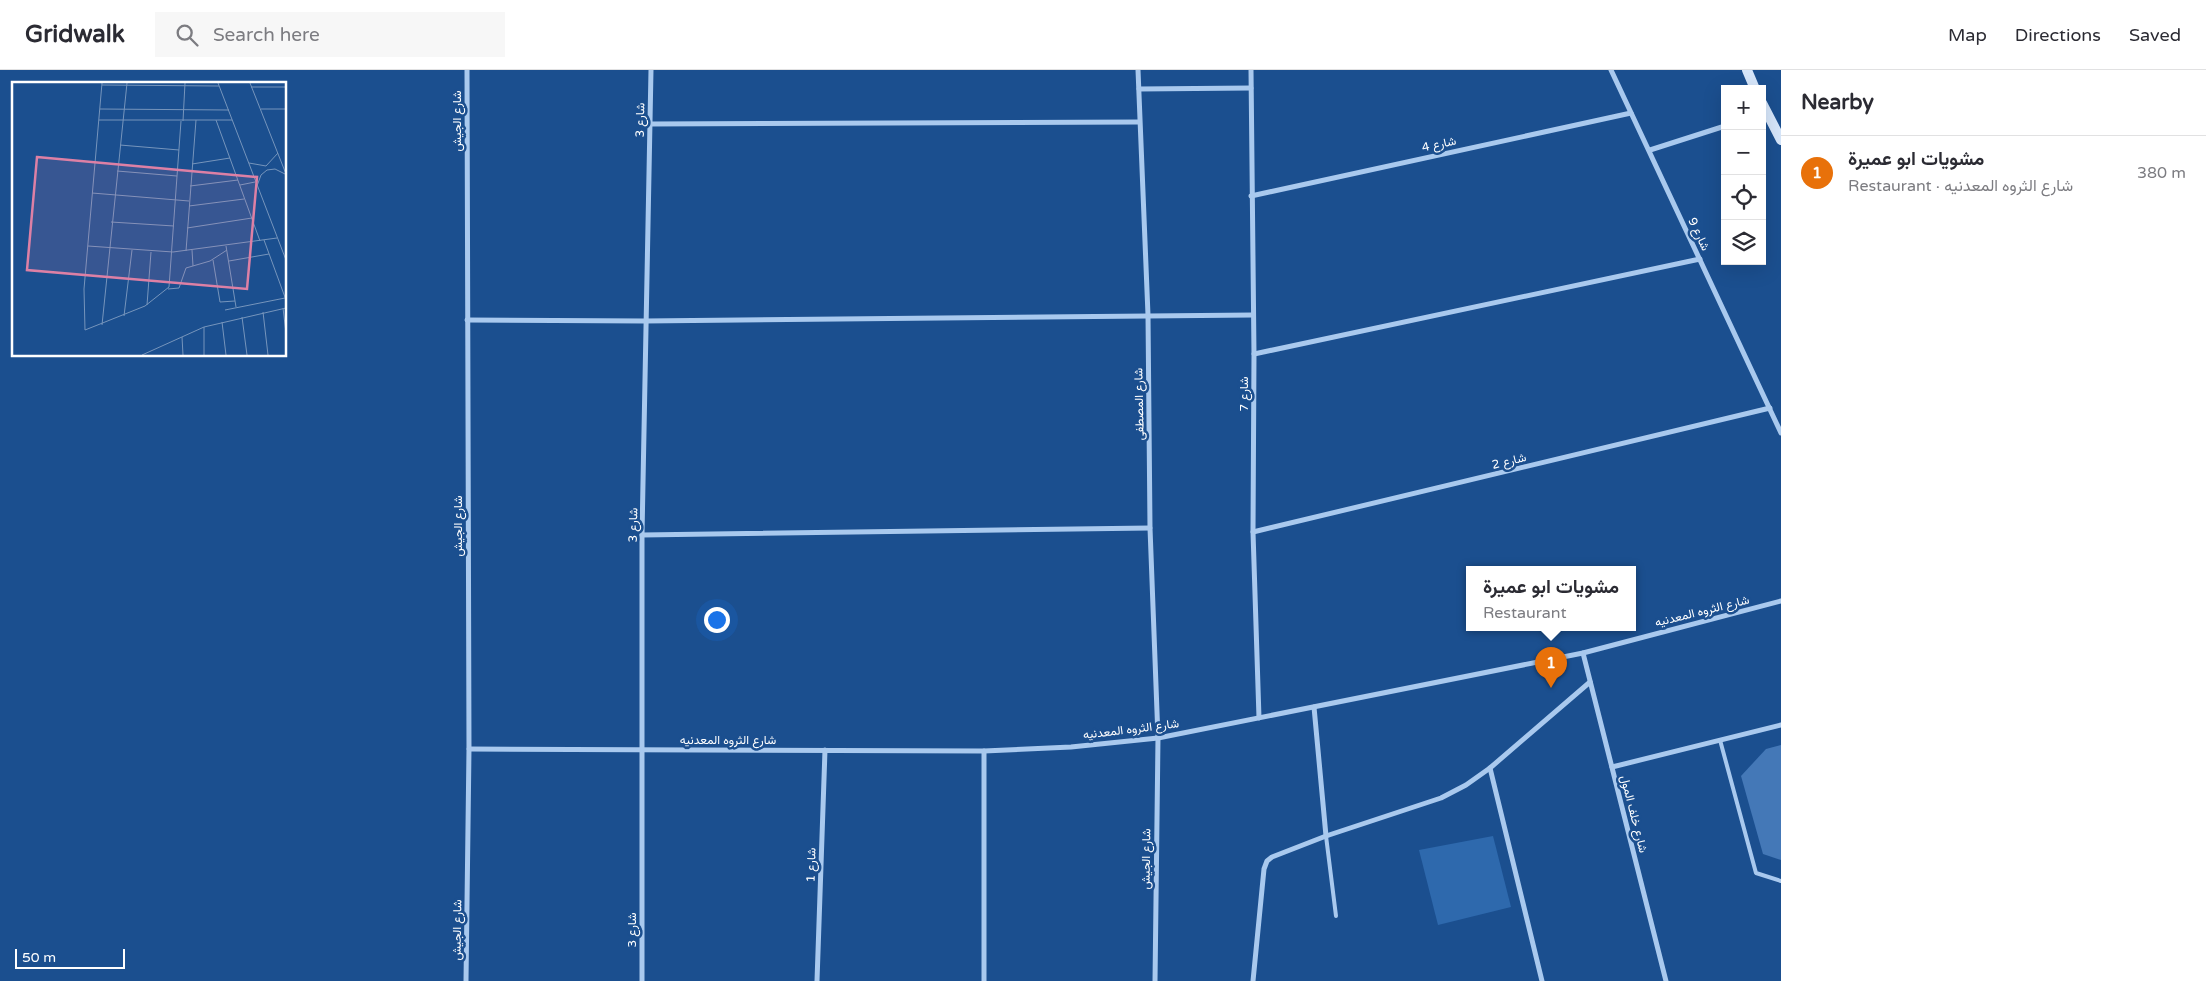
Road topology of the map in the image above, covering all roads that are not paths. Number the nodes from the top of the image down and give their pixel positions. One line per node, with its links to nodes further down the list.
1 (467, 70): 21 (street, شارع الجيش)
2 (651, 70): 13 (street, شارع 3)
3 (1138, 70): 9 (street, شارع المصطفى)
4 (1251, 70): 8 (street, شارع 7)
5 (1611, 70): 10 (street, شارع 9)
6 (1747, 70): 7 (street)
7 (1754, 85)
8 (1251, 88): 9 (street); 17 (street, شارع 7)
9 (1138, 89): 12 (street, شارع المصطفى)
10 (1631, 113): 16 (street, شارع 9); 17 (street, شارع 4)
11 (1766, 113): 15 (street)
12 (1139, 122): 13 (street); 19 (street, شارع المصطفى)
13 (650, 124): 22 (street, شارع 3)
14 (1721, 127): 16 (street)
15 (1781, 140)
16 (1650, 150): 18 (street, شارع 9)
17 (1251, 196): 20 (street, شارع 7)
18 (1700, 259): 23 (street); 24 (street, شارع 9)
19 (1148, 315): 20 (street); 22 (street); 26 (street, شارع المصطفى)
20 (1253, 315): 23 (street, شارع 7)
21 (466, 320): 22 (street); 37 (street, شارع الجيش)
22 (646, 321): 28 (street, شارع 3)
23 (1254, 354): 27 (street, شارع 7)
24 (1770, 408): 25 (street, شارع 9); 27 (street, شارع 2)
25 (1781, 433)
26 (1150, 528): 28 (street); 35 (street, شارع المصطفى)
27 (1253, 532): 33 (street, شارع 7)
28 (642, 535): 38 (street, شارع 3)
29 (1781, 602): 30 (street, شارع الثروه المعدنيه)
30 (1583, 652): 31 (street, شارع خلف المول); 32 (street, شارع الثروه المعدنيه)
31 (1590, 682): 41 (street, شارع خلف المول); 42 (street)
32 (1314, 706): 33 (street, شارع الثروه المعدنيه); 43 (street)
33 (1259, 718): 35 (street, شارع الثروه المعدنيه)
34 (1781, 725): 36 (street)
35 (1158, 738): 40 (street, شارع الثروه المعدنيه); 50 (street, شارع الجيش)
36 (1720, 740): 41 (street); 44 (lane)
37 (470, 749): 38 (street, شارع الثروه المعدنيه); 46 (street, شارع الجيش)
38 (642, 750): 39 (street, شارع الثروه المعدنيه); 47 (street, شارع 3)
39 (825, 750): 40 (street, شارع الثروه المعدنيه); 48 (street, شارع 1)
40 (984, 751): 49 (street)
41 (1612, 767): 53 (street, شارع خلف المول)
42 (1490, 768): 43 (street); 52 (street)
43 (1326, 836): 45 (lane); 51 (street)
44 (1781, 880)
45 (1336, 916)
46 (466, 981)
47 (642, 981)
48 (817, 981)
49 (984, 981)
50 (1155, 981)
51 (1253, 981)
52 (1542, 981)
53 (1666, 981)

